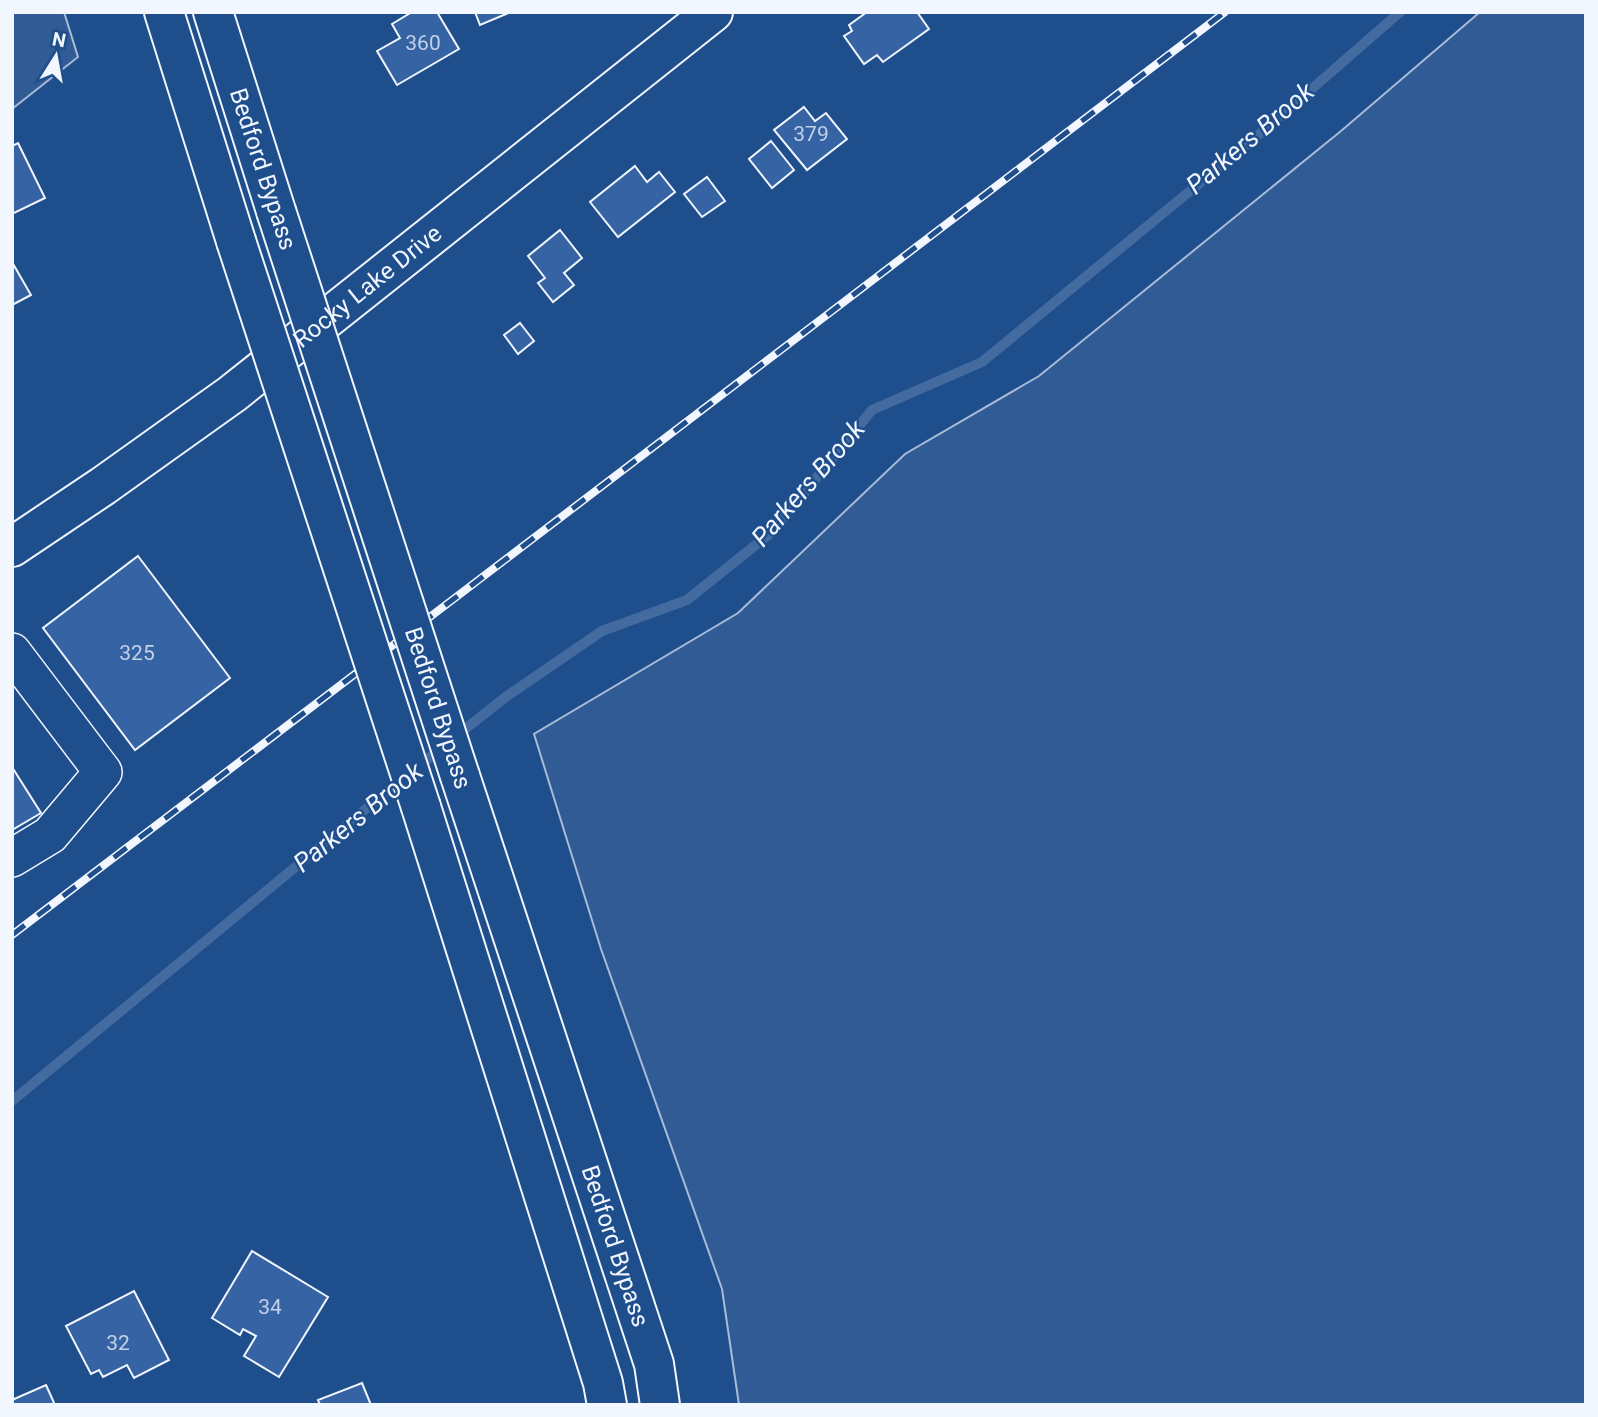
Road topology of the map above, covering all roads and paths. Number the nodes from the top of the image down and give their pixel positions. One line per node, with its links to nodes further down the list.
1 (164, 12): 7 (main road, Bedford Bypass, bridge)
2 (212, 12): 8 (main road, Bedford Bypass, bridge)
3 (713, 12): 4 (main road, Rocky Lake Drive)
4 (12, 547)
5 (12, 652): 6 (lane)
6 (12, 858)
7 (607, 1405)
8 (660, 1405)

